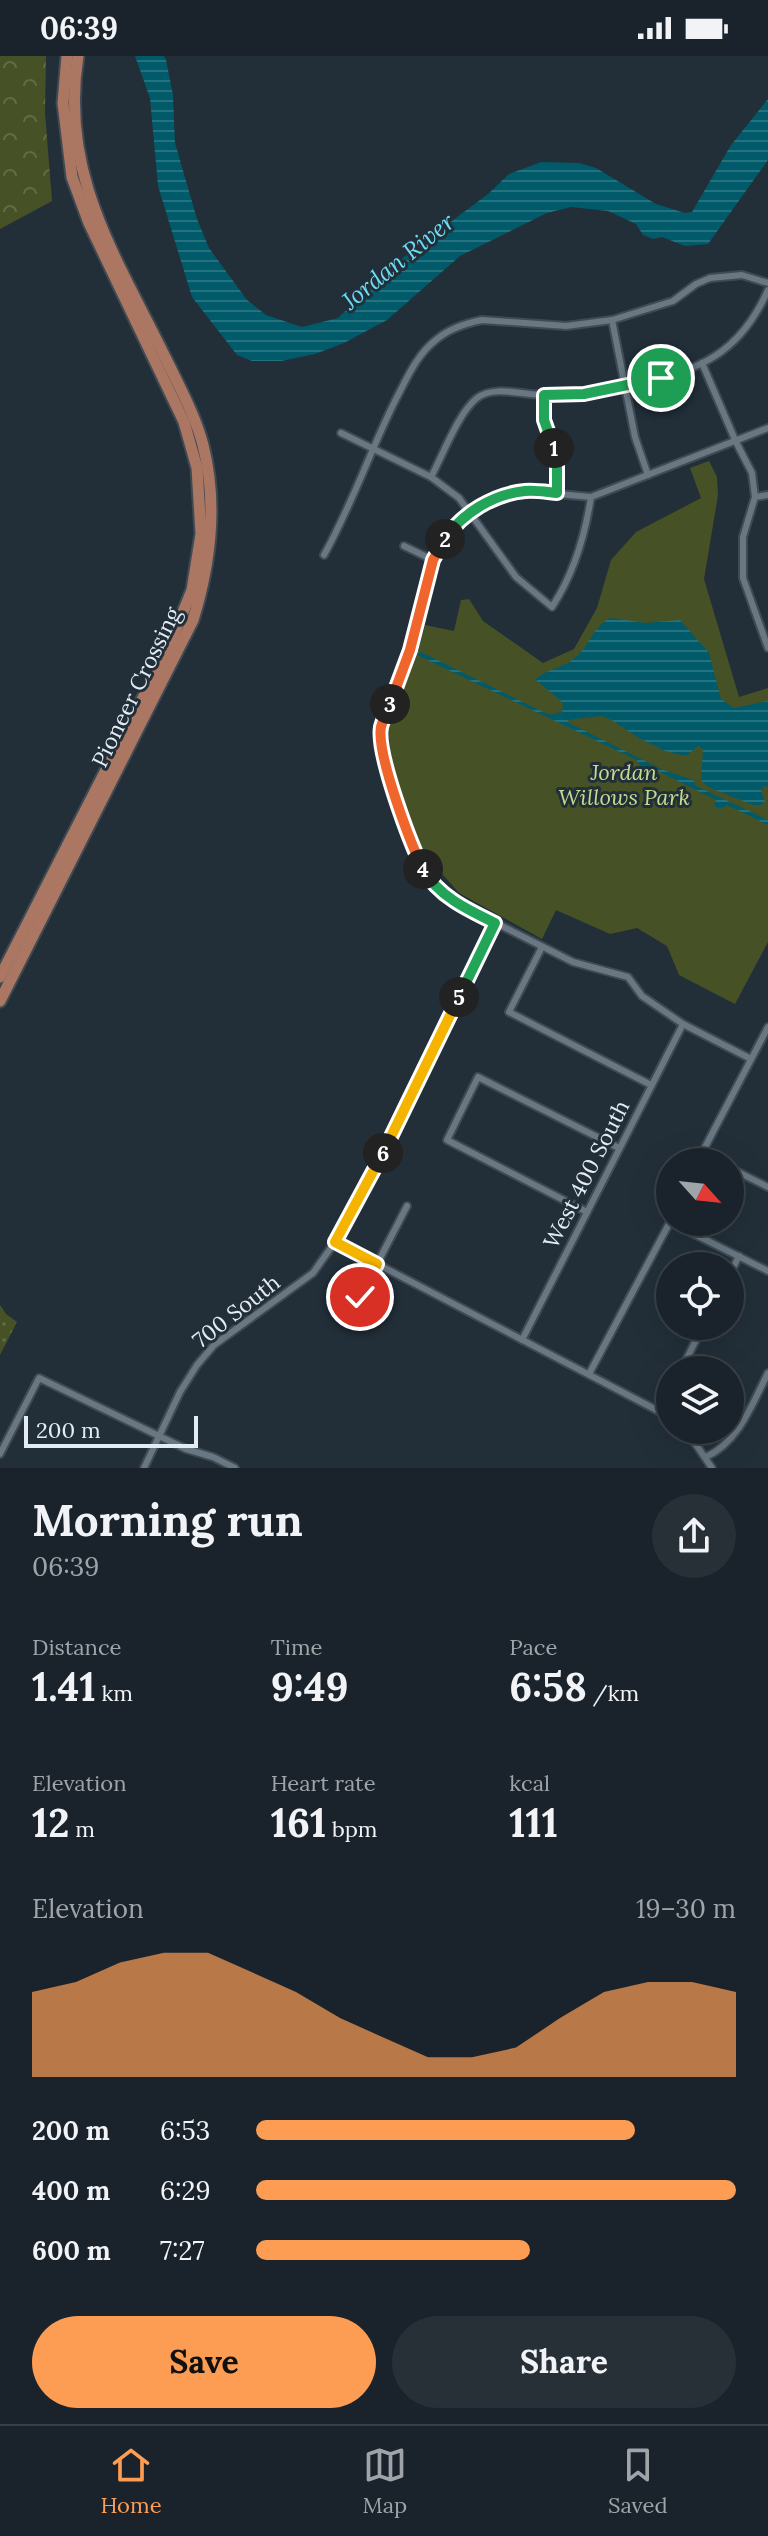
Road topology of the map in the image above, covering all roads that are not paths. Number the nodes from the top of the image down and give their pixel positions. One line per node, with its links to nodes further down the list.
1 (67, 56): 26 (highway, Pioneer Crossing)
2 (78, 56): 27 (highway, Pioneer Crossing)
3 (768, 283): 5 (street)
4 (768, 290): 6 (street)
5 (612, 320): 7 (street); 12 (street)
6 (702, 363): 7 (street); 11 (street)
7 (624, 385): 8 (street); 13 (street)
8 (544, 395): 14 (street); 15 (street)
9 (768, 428): 11 (street)
10 (341, 433): 12 (street)
11 (736, 442): 13 (street); 18 (street)
12 (371, 448): 14 (street); 21 (street)
13 (648, 475): 17 (street)
14 (431, 477): 19 (street)
15 (557, 493): 17 (street); 19 (street)
16 (768, 495): 18 (street)
17 (591, 497): 19 (street)
18 (755, 497): 23 (street)
19 (470, 513): 22 (street)
20 (404, 546): 22 (street)
21 (324, 555)
22 (433, 560): 24 (street)
23 (768, 648)
24 (495, 923): 25 (street); 40 (street, 700 South)
25 (542, 947): 28 (street); 31 (street)
26 (0, 977)
27 (0, 1001)
28 (683, 1024): 30 (street); 31 (street, West 400 South)
29 (768, 1027): 30 (street)
30 (751, 1059): 33 (street)
31 (651, 1085): 32 (street, West 400 South)
32 (619, 1148): 37 (street, West 400 South); 37 (street)
33 (705, 1148)
34 (744, 1175): 35 (street)
35 (768, 1187)
36 (407, 1206): 43 (street)
37 (587, 1212): 46 (street, West 400 South)
38 (663, 1236): 48 (street)
39 (698, 1236): 41 (street)
40 (335, 1242): 43 (street); 50 (street, 700 South)
41 (731, 1252)
42 (744, 1259): 44 (street)
43 (377, 1264): 45 (street); 46 (street)
44 (768, 1271)
45 (360, 1297)
46 (522, 1340): 48 (street)
47 (768, 1373): 53 (street)
48 (589, 1374): 49 (street)
49 (656, 1408)
50 (161, 1436): 52 (street); 54 (street, 700 South); 55 (street)
51 (696, 1444): 53 (street)
52 (0, 1454)
53 (706, 1457): 56 (street)
54 (144, 1468)
55 (235, 1468)
56 (712, 1468)

